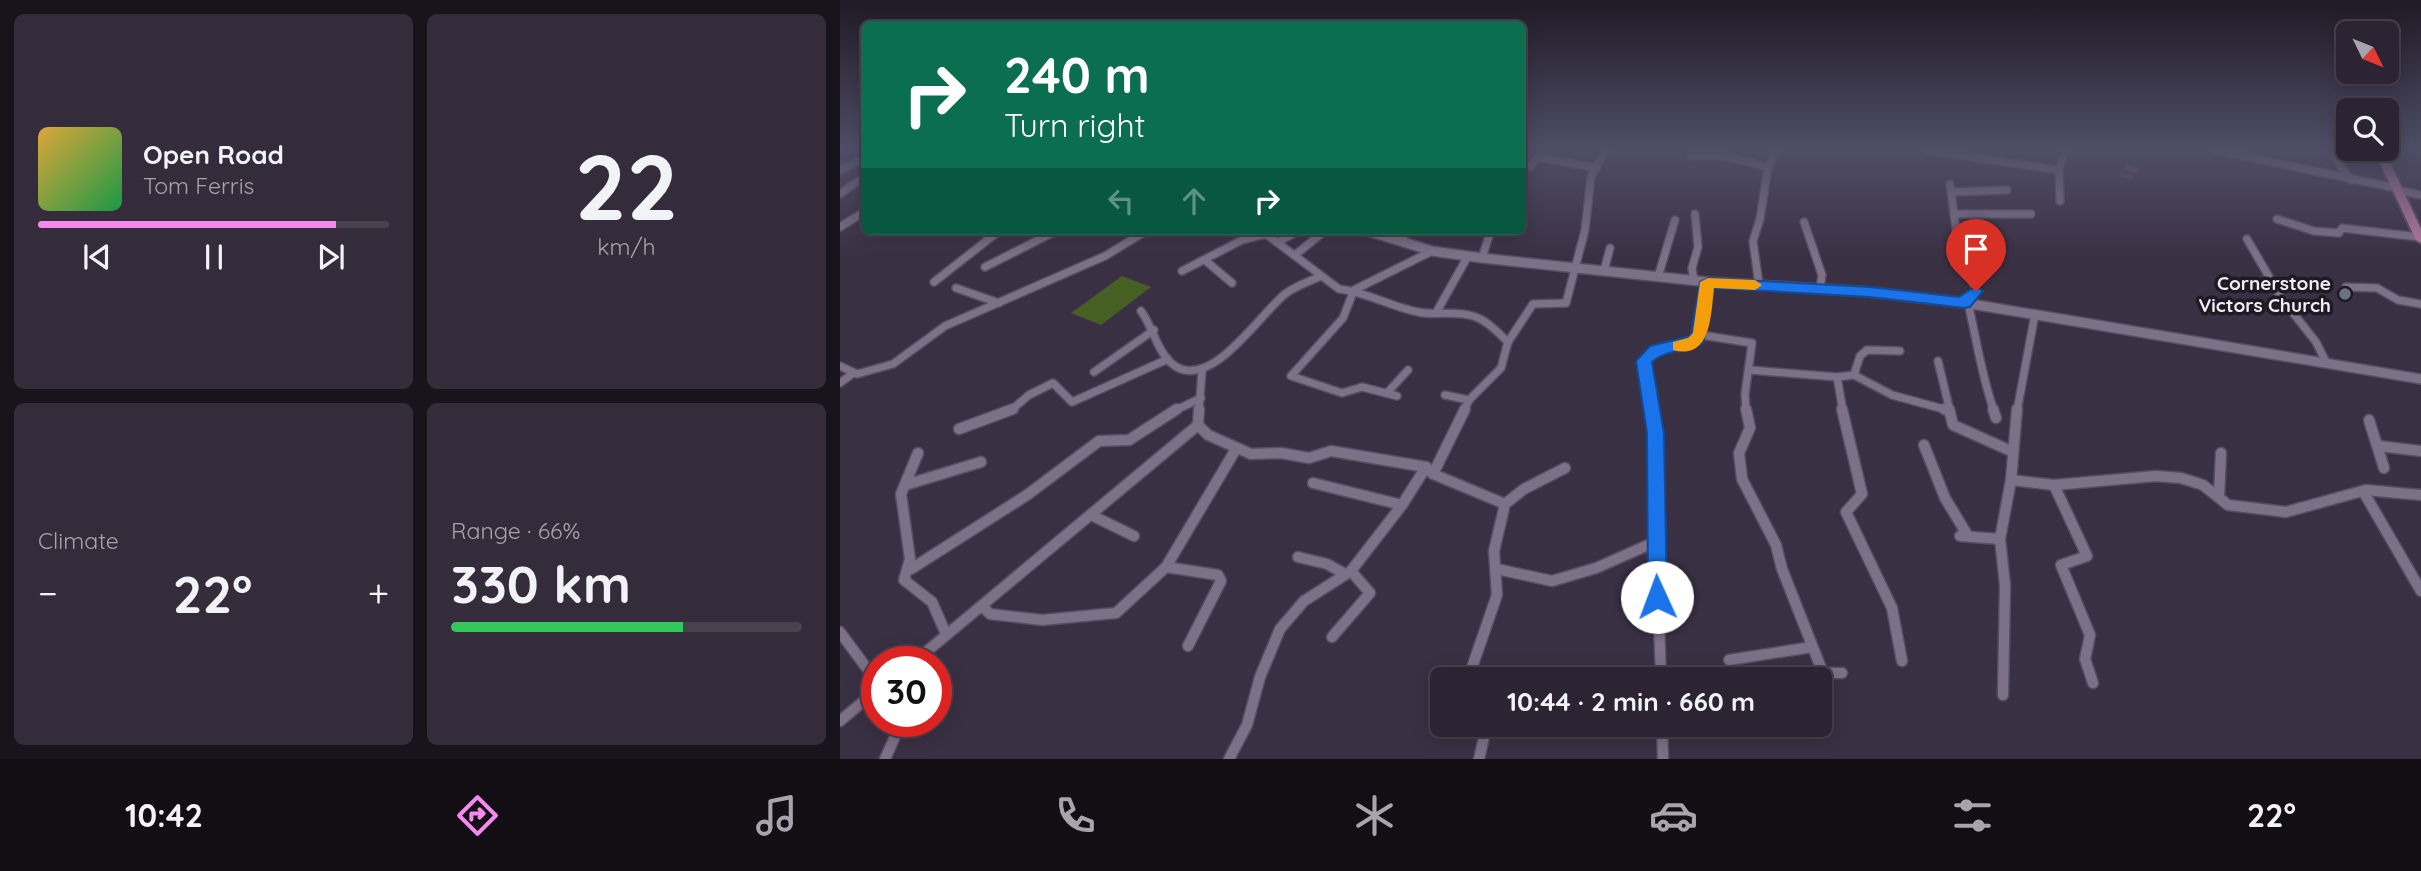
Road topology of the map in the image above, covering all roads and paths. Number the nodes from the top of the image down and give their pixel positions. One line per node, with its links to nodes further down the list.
1 (1591, 185): 39 (street)
2 (1765, 185): 48 (street)
3 (2059, 185): 9 (street)
4 (2378, 185): 6 (street)
5 (2394, 185): 6 (main road)
6 (2396, 189): 8 (street); 28 (main road)
7 (2007, 190): 12 (street)
8 (2421, 195)
9 (2060, 201)
10 (861, 214): 17 (street)
11 (1695, 214): 44 (street)
12 (1956, 214): 13 (street); 54 (street)
13 (2031, 214)
14 (2277, 219): 28 (street)
15 (1675, 220): 43 (street)
16 (1804, 222): 51 (street)
17 (840, 226)
18 (994, 235): 45 (street)
19 (1048, 235): 38 (street)
20 (1140, 235): 53 (street)
21 (1262, 235): 37 (street)
22 (1268, 235): 31 (street)
23 (1291, 235): 31 (street)
24 (1320, 235): 34 (street)
25 (1381, 235): 30 (street)
26 (1404, 235): 30 (street)
27 (1489, 236): 36 (street)
28 (2420, 238)
29 (2247, 239): 65 (street)
30 (1398, 241): 33 (street)
31 (1278, 242): 34 (street)
32 (1610, 248): 41 (street)
33 (1432, 251): 35 (street); 52 (street)
34 (1295, 255): 42 (street)
35 (1468, 256): 36 (street); 57 (street)
36 (1482, 258): 39 (street)
37 (1206, 261): 40 (street); 47 (street)
38 (985, 268)
39 (1576, 268): 41 (street); 61 (street)
40 (1182, 271)
41 (1604, 271): 43 (street)
42 (1319, 277): 52 (street); 70 (street)
43 (1658, 277): 44 (street)
44 (1694, 281): 46 (street)
45 (934, 282)
46 (1708, 282): 48 (street); 60 (street)
47 (1233, 283)
48 (1759, 285): 51 (street)
49 (2346, 287): 55 (street)
50 (956, 288): 53 (street)
51 (1820, 289): 54 (street)
52 (1354, 290): 57 (street); 76 (street)
53 (999, 303): 71 (street)
54 (1966, 303): 58 (street); 82 (street)
55 (2421, 304)
56 (1141, 311): 59 (street)
57 (1437, 311): 61 (street)
58 (2035, 314): 65 (street); 89 (street)
59 (1154, 330): 63 (street); 69 (street)
60 (1701, 335): 68 (street); 109 (street)
61 (1508, 342): 80 (street)
62 (1900, 351): 72 (street)
63 (1168, 359): 70 (street); 85 (street)
64 (1938, 361): 81 (street)
65 (2326, 362): 74 (street)
66 (840, 366): 71 (street)
67 (1408, 370): 76 (street)
68 (1751, 370): 73 (street); 122 (street)
69 (1094, 372)
70 (1202, 372): 79 (street)
71 (852, 374): 75 (street)
72 (1854, 375): 73 (street); 81 (street)
73 (1836, 377): 125 (street)
74 (2421, 379)
75 (840, 383)
76 (1387, 393): 78 (street)
77 (1445, 395): 80 (street)
78 (1397, 396)
79 (1201, 398): 84 (street); 112 (street)
80 (1469, 400): 96 (street)
81 (1947, 410): 89 (street)
82 (1996, 418)
83 (2369, 420): 87 (street)
84 (1198, 425): 88 (street); 106 (street)
85 (959, 429)
86 (1924, 445): 108 (street)
87 (2379, 446): 90 (street); 95 (street)
88 (1236, 449): 96 (street); 111 (street)
89 (2011, 451): 97 (street)
90 (2421, 451)
91 (918, 453): 99 (street)
92 (2221, 453): 103 (street)
93 (981, 461): 99 (street)
94 (1565, 468): 104 (street)
95 (2384, 468)
96 (1430, 470): 104 (street); 105 (street)
97 (2011, 480): 100 (street); 108 (street)
98 (1313, 483): 105 (street)
99 (905, 485): 112 (street)
100 (2054, 485): 103 (street); 129 (street)
101 (2363, 491): 102 (street); 103 (street); 115 (street)
102 (2421, 495)
103 (2219, 497)
104 (1505, 504): 113 (street)
105 (1402, 505): 114 (street)
106 (1091, 515): 107 (street); 116 (street)
107 (1134, 536)
108 (2000, 539): 130 (street)
109 (1655, 542): 113 (street); 127 (street)
110 (1298, 557): 114 (street)
111 (1166, 567): 116 (street); 121 (street)
112 (911, 569): 118 (street)
113 (1497, 569): 126 (street)
114 (1348, 572): 119 (street); 137 (street)
115 (2421, 592)
116 (982, 606): 118 (street)
117 (840, 632): 123 (street)
118 (946, 634): 120 (street)
119 (1332, 637)
120 (935, 645)
121 (1188, 646)
122 (1812, 647): 124 (street); 128 (street)
123 (861, 660)
124 (1729, 660)
125 (1902, 661)
126 (1472, 667)
127 (1660, 667)
128 (1842, 673)
129 (2093, 683)
130 (2003, 695)
131 (861, 703): 132 (street)
132 (840, 721)
133 (895, 737): 136 (street)
134 (1484, 737): 138 (street)
135 (1662, 737): 139 (street)
136 (885, 759)
137 (1229, 759)
138 (1479, 759)
139 (1663, 759)

